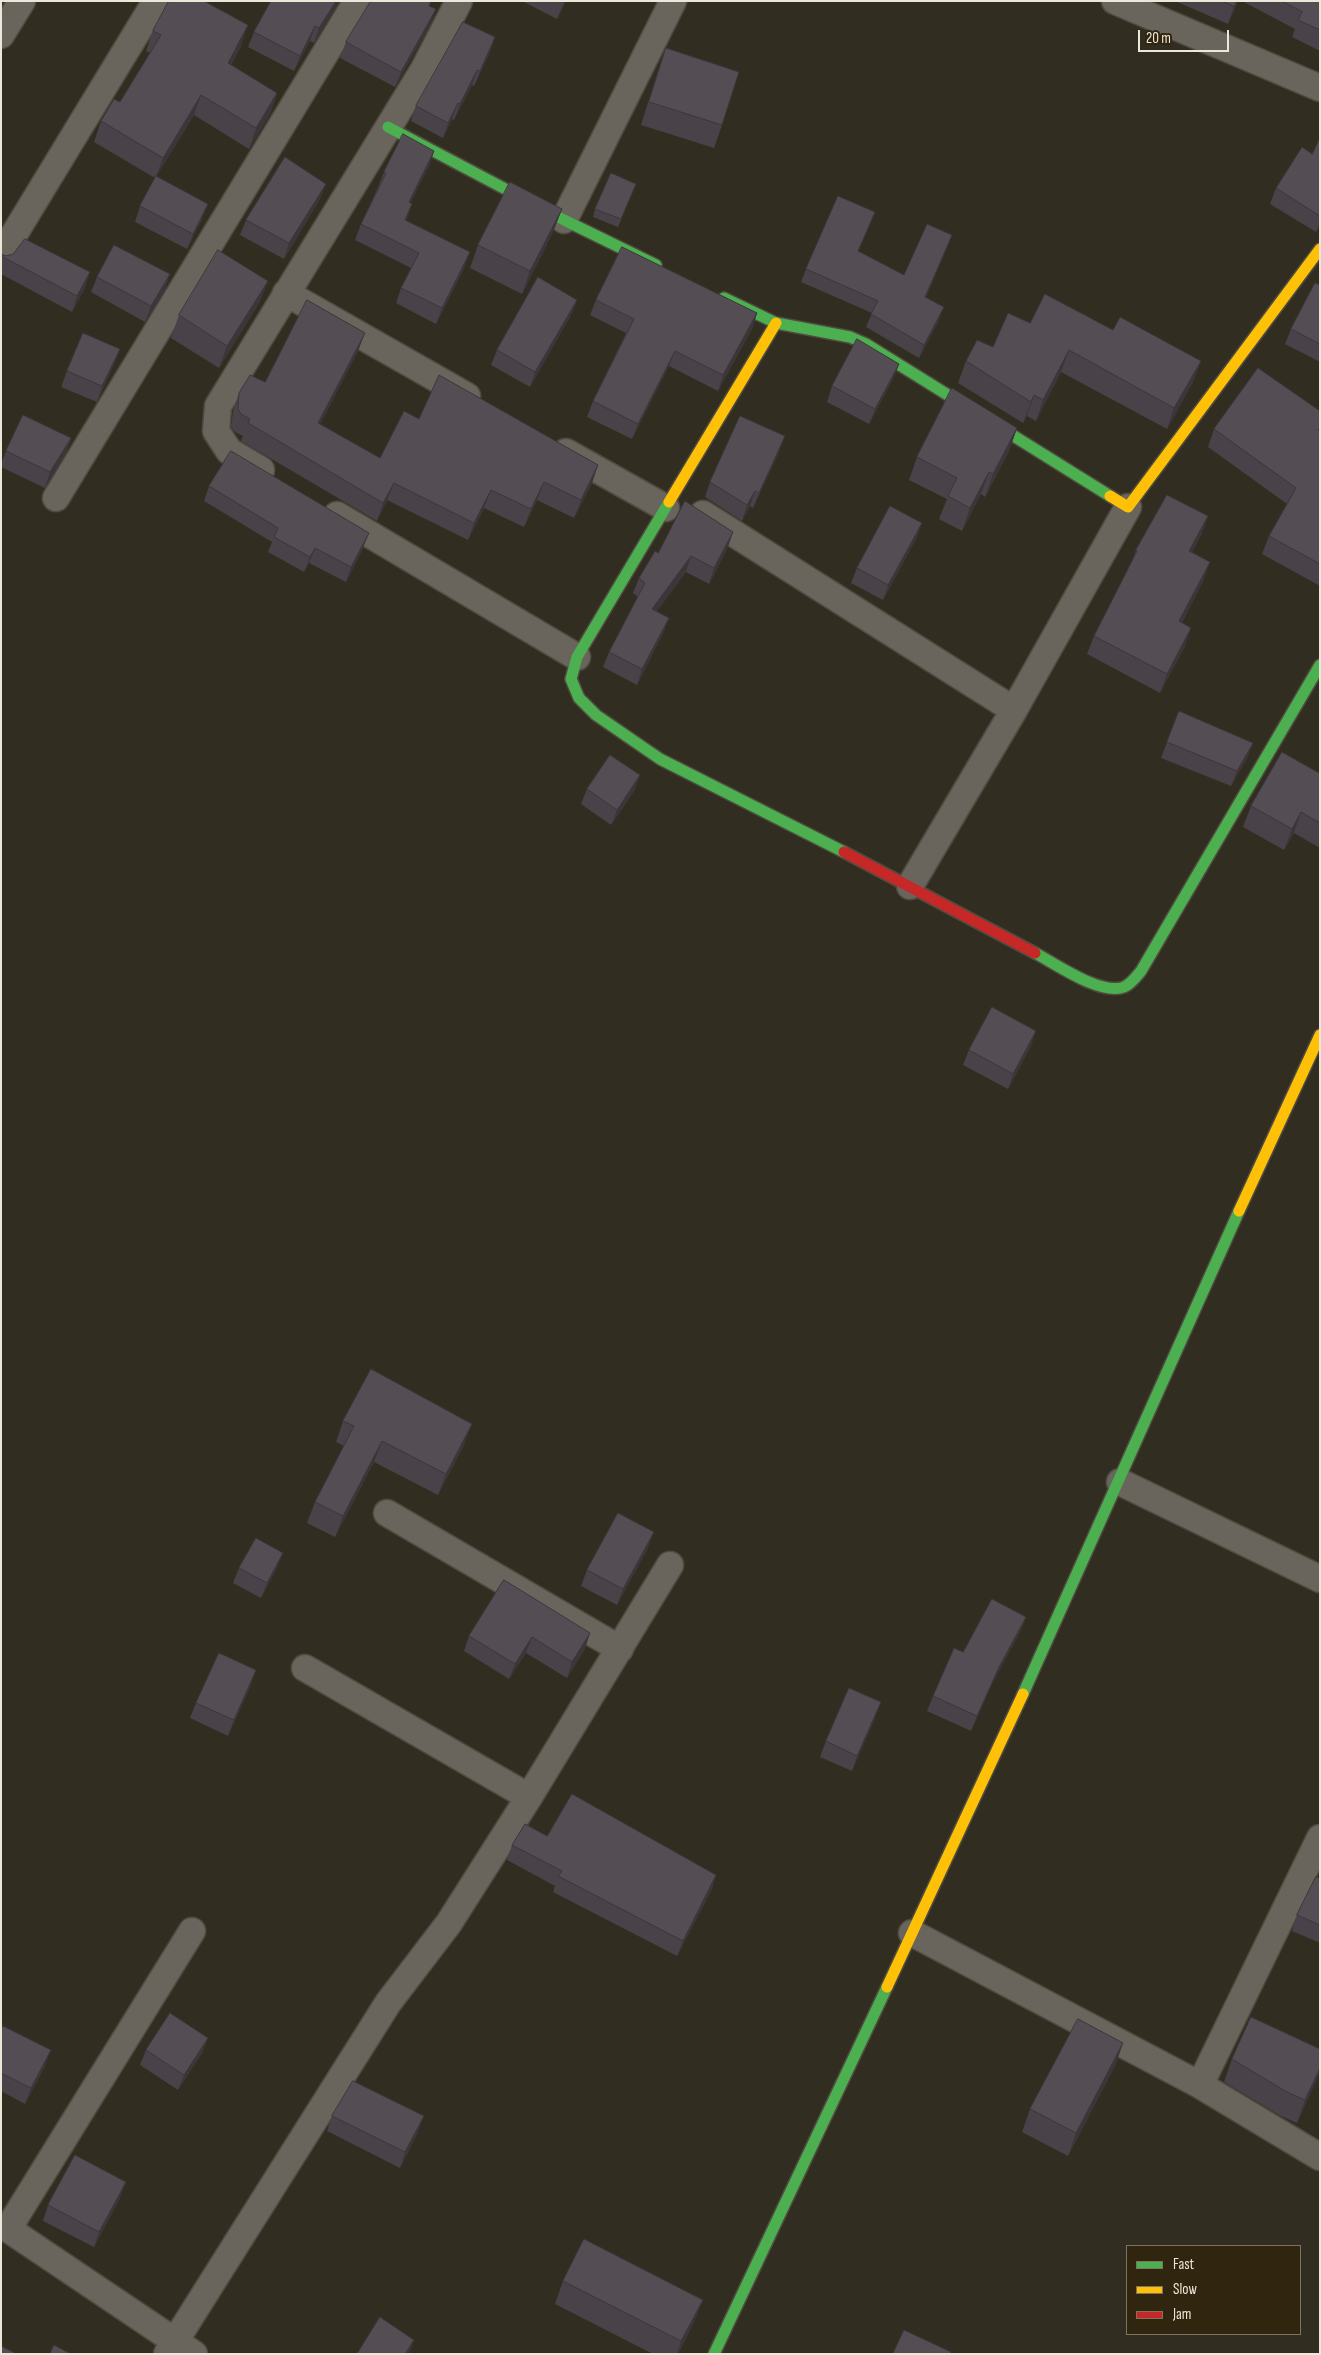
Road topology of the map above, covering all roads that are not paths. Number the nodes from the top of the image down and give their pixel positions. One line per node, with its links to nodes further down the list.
1 (22, 1): 7 (street)
2 (156, 1): 12 (street)
3 (357, 1): 20 (street)
4 (459, 1): 9 (street)
5 (673, 1): 10 (street)
6 (1115, 1): 8 (street)
7 (1, 35)
8 (1320, 88)
9 (388, 127): 10 (street); 14 (street)
10 (564, 220): 13 (street)
11 (1320, 249): 23 (street)
12 (1, 256)
13 (670, 272)
14 (286, 293): 17 (street); 19 (street)
15 (714, 293): 16 (street)
16 (776, 323): 22 (street); 23 (street)
17 (484, 405)
18 (545, 440): 22 (street)
19 (280, 482)
20 (56, 498)
21 (314, 502): 24 (street)
22 (670, 502): 24 (street); 26 (street)
23 (1128, 507): 26 (street)
24 (577, 657): 27 (street)
25 (1320, 665): 27 (street)
26 (1014, 710): 27 (street)
27 (910, 886)
28 (1320, 1035): 29 (street)
29 (1312, 1071): 30 (street)
30 (1120, 1482): 33 (street); 39 (street)
31 (387, 1513): 34 (street)
32 (670, 1565): 34 (street)
33 (1320, 1578)
34 (620, 1649): 36 (street)
35 (305, 1668): 36 (street)
36 (529, 1797): 43 (street)
37 (1320, 1838): 40 (street)
38 (192, 1931): 42 (street)
39 (912, 1933): 40 (street); 44 (street)
40 (1200, 2085): 41 (street)
41 (1320, 2157)
42 (4, 2227): 43 (street)
43 (178, 2349)
44 (714, 2354)

